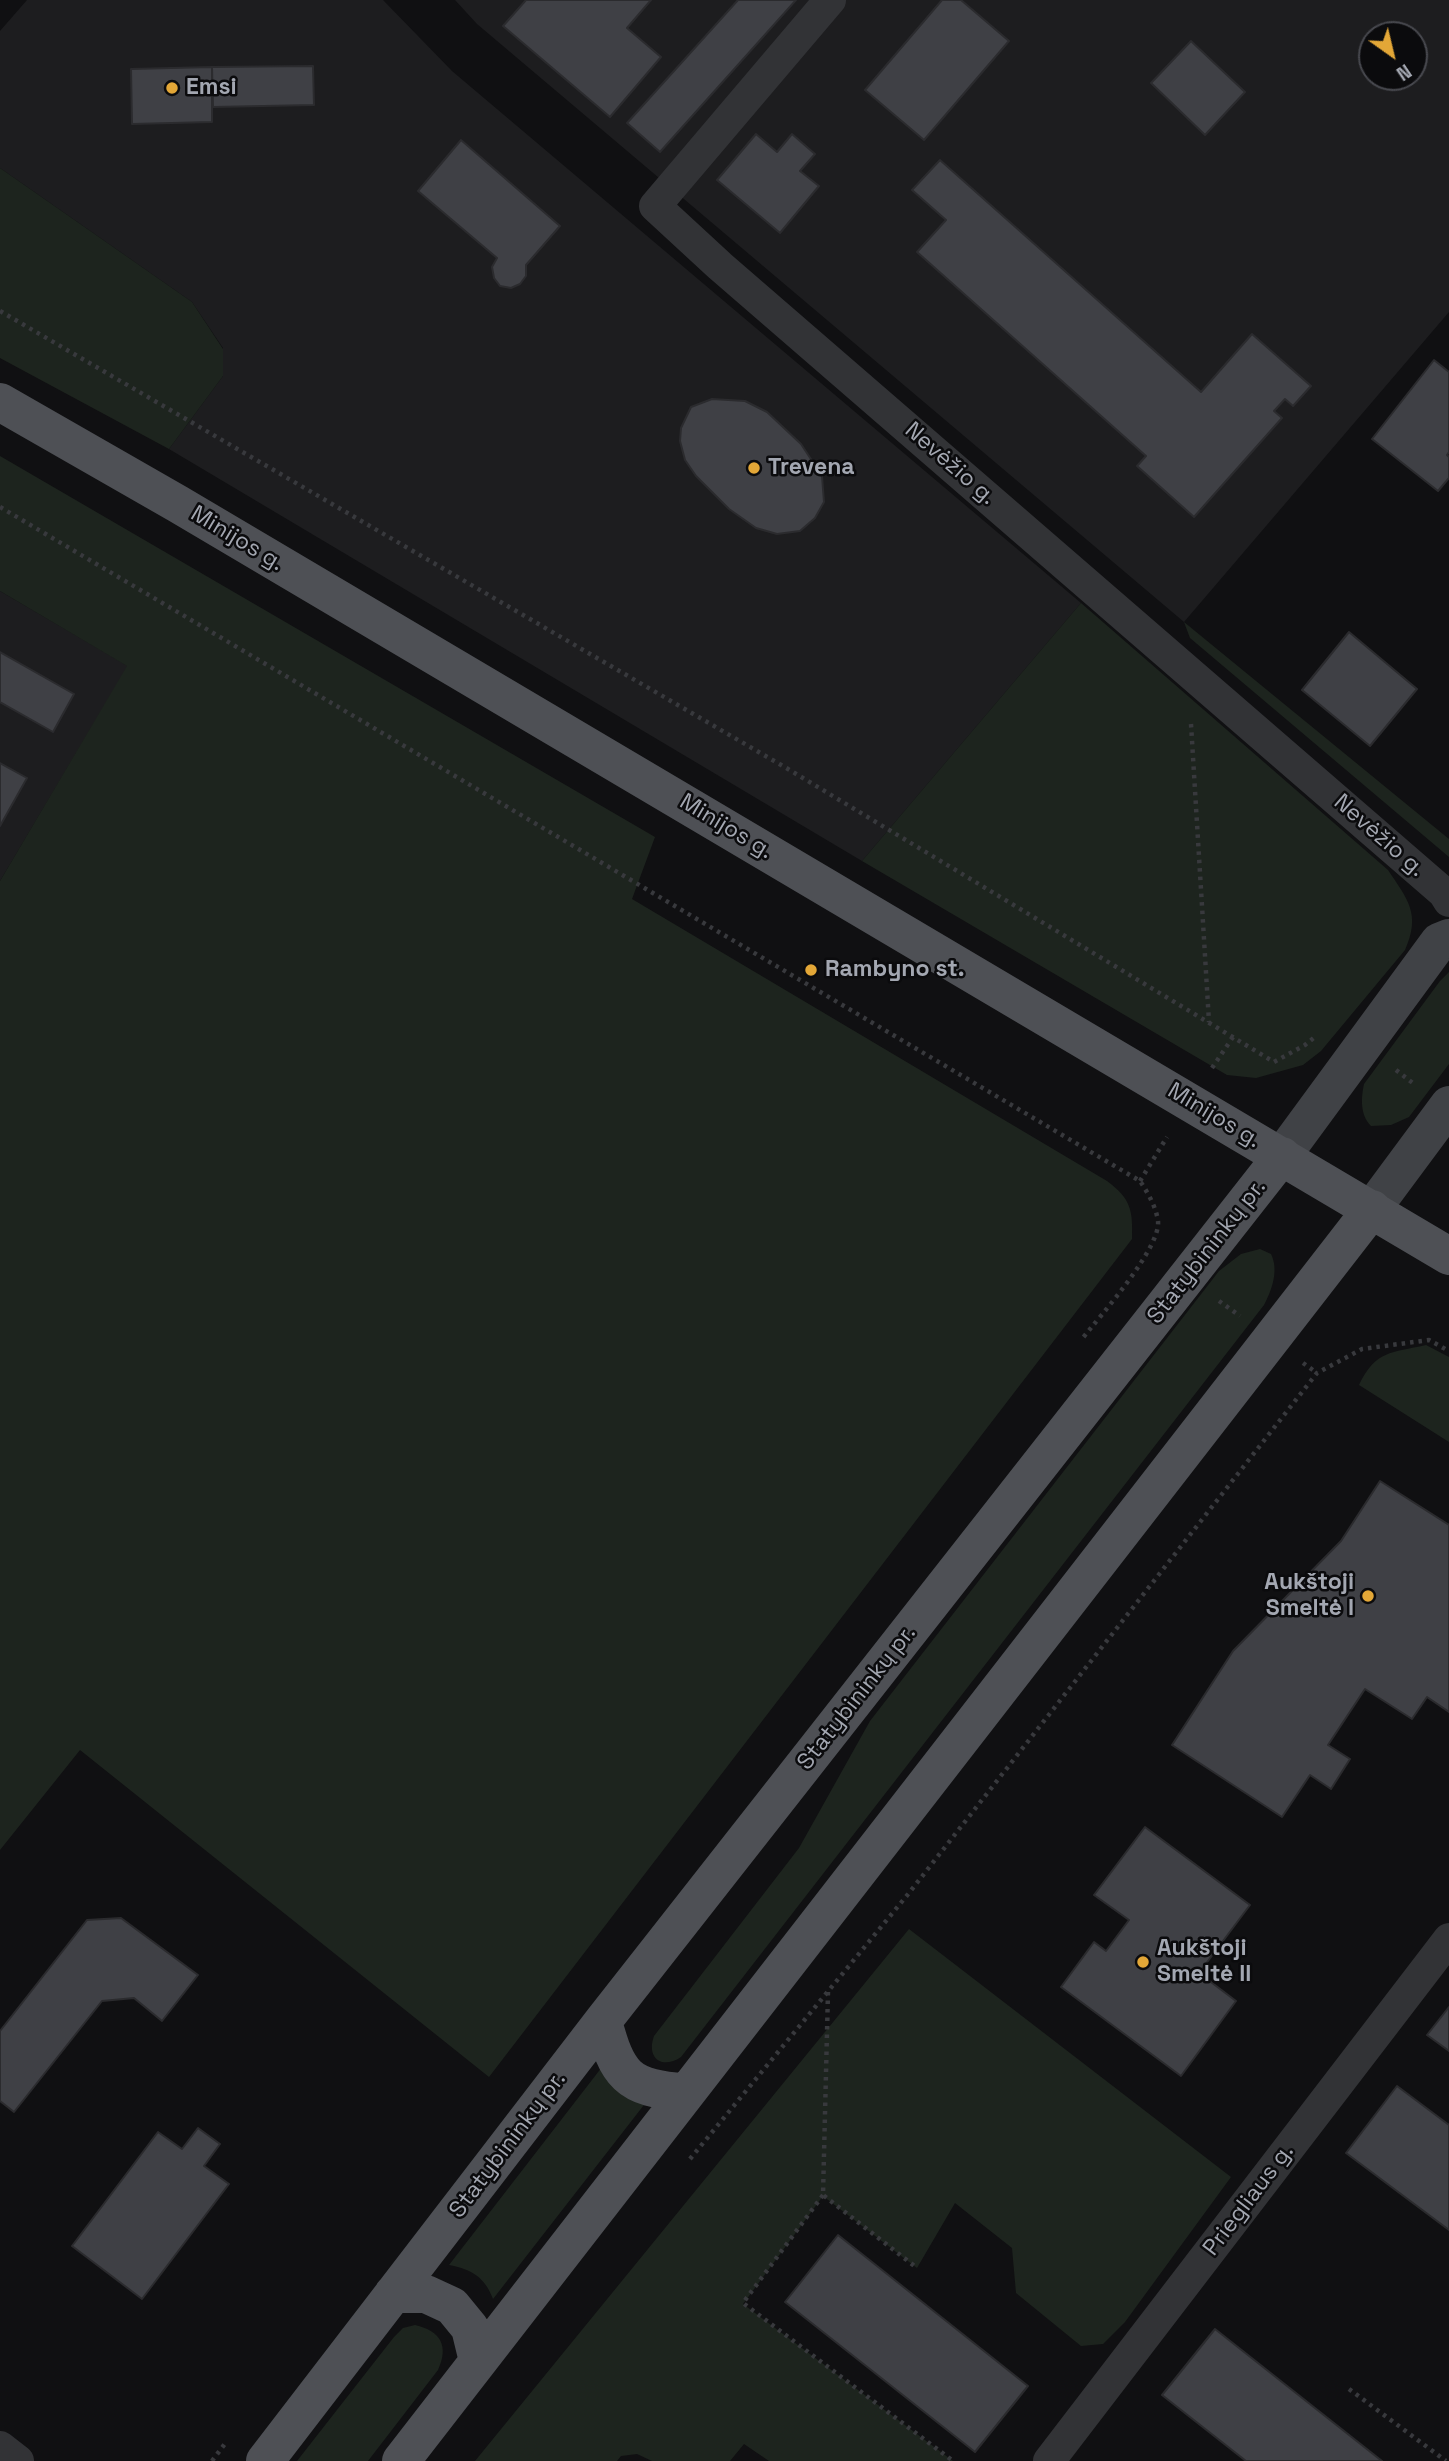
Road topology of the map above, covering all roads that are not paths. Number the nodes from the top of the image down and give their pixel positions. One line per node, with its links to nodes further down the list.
1 (830, 0): 3 (street, Nevėžio g.)
2 (0, 402): 6 (main road, Minijos g.)
3 (1449, 901)
4 (1449, 938): 6 (main road, Statybininkų pr.)
5 (1449, 1105): 7 (main road)
6 (1282, 1156): 7 (main road, Minijos g.); 10 (main road, Statybininkų pr.)
7 (1372, 1209): 8 (main road, Minijos g.); 11 (main road)
8 (1449, 1256)
9 (1449, 1939): 18 (street, Priegliaus g.)
10 (603, 2021): 11 (main road); 12 (main road, Statybininkų pr.)
11 (684, 2092): 13 (main road)
12 (393, 2294): 13 (main road); 16 (main road, Statybininkų pr.)
13 (478, 2361): 17 (main road)
14 (0, 2447): 15 (street)
15 (18, 2461)
16 (265, 2461)
17 (401, 2461)
18 (1049, 2461)

